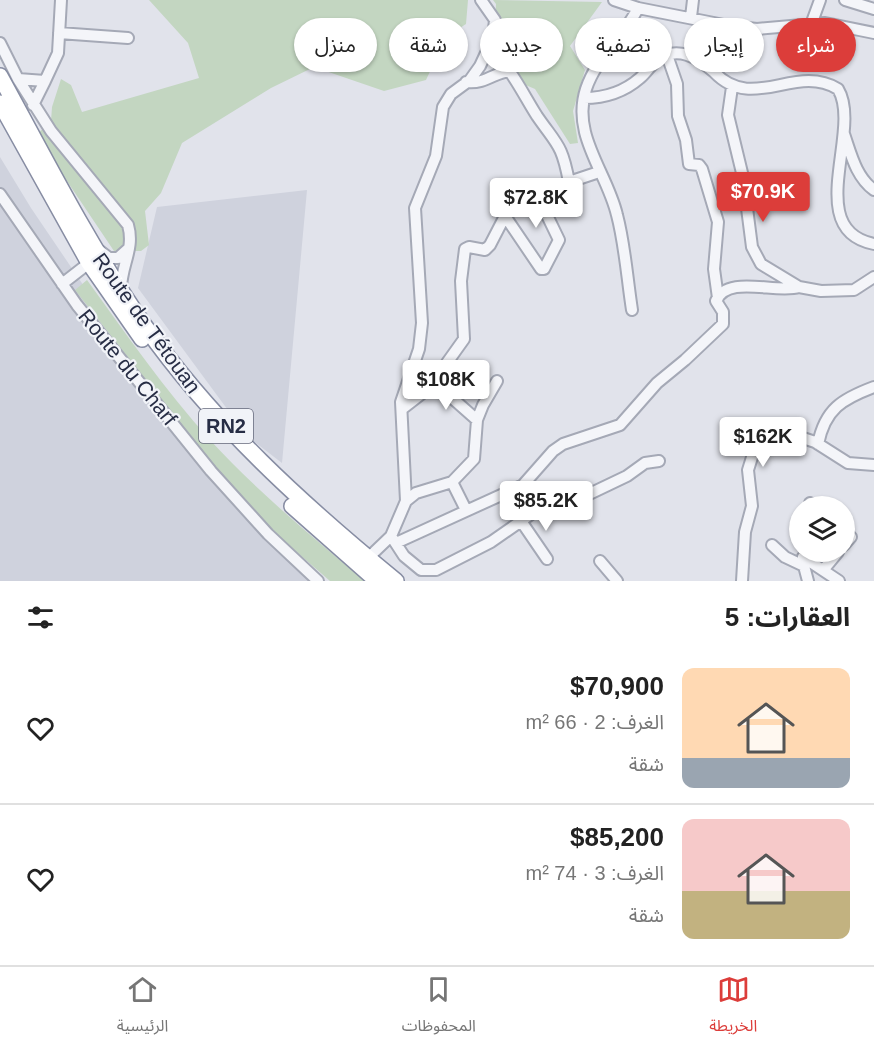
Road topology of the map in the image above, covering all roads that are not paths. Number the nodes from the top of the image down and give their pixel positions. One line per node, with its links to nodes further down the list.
1 (61, 0): 12 (street)
2 (481, 0): 22 (street)
3 (614, 0): 7 (street)
4 (693, 0): 9 (street)
5 (820, 0): 10 (street)
6 (845, 0): 8 (street)
7 (638, 8): 9 (street); 24 (street)
8 (874, 9)
9 (691, 18)
10 (813, 18)
11 (856, 28): 13 (street)
12 (59, 33): 14 (street); 21 (street)
13 (874, 33)
14 (128, 39)
15 (0, 43): 20 (street)
16 (672, 70): 41 (street)
17 (646, 72): 24 (street)
18 (714, 72): 23 (street)
19 (0, 76): 28 (highway, Route de Tétouan / RN2)
20 (18, 79): 21 (street); 26 (street)
21 (45, 81): 26 (street)
22 (466, 82): 30 (street); 48 (street)
23 (732, 87): 27 (street); 39 (street)
24 (584, 98): 29 (street)
25 (0, 103): 28 (highway, Route de Tétouan / RN2)
26 (33, 105): 34 (street)
27 (843, 131): 31 (street); 35 (street)
28 (35, 153): 33 (highway, Route de Tétouan / RN2); 36 (highway, Route de Tétouan / RN2)
29 (600, 172): 30 (street); 42 (street)
30 (569, 182): 43 (street)
31 (874, 190)
32 (0, 194): 38 (street, Route du Charf)
33 (89, 241): 34 (street); 40 (highway, Route de Tétouan / RN2)
34 (132, 243): 40 (street)
35 (874, 244)
36 (89, 263): 38 (street); 68 (highway, Route de Tétouan / RN2)
37 (874, 278): 39 (street)
38 (62, 284): 67 (street, Route du Charf)
39 (799, 287): 41 (street)
40 (121, 289): 60 (highway, Route de Tétouan / RN2)
41 (717, 298): 55 (street)
42 (632, 310)
43 (449, 361): 44 (street); 45 (street)
44 (470, 378)
45 (434, 381): 48 (street); 49 (street)
46 (497, 381): 49 (street)
47 (874, 387): 50 (street)
48 (402, 408): 54 (street)
49 (477, 420): 53 (street)
50 (818, 444): 52 (street); 71 (street)
51 (659, 461): 56 (street)
52 (874, 465)
53 (452, 482): 54 (street); 55 (street)
54 (406, 501): 57 (street)
55 (466, 510): 57 (street)
56 (521, 521): 57 (street); 61 (street)
57 (393, 540): 60 (street)
58 (772, 545): 59 (street)
59 (789, 557)
60 (368, 558): 69 (highway, Route de Tétouan / RN2)
61 (547, 559)
62 (600, 561): 70 (street)
63 (804, 562): 72 (street)
64 (811, 562): 66 (street)
65 (830, 562): 66 (street)
66 (824, 569): 73 (street)
67 (318, 581)
68 (377, 581)
69 (396, 581)
70 (617, 581)
71 (742, 581)
72 (808, 581)
73 (839, 581)

